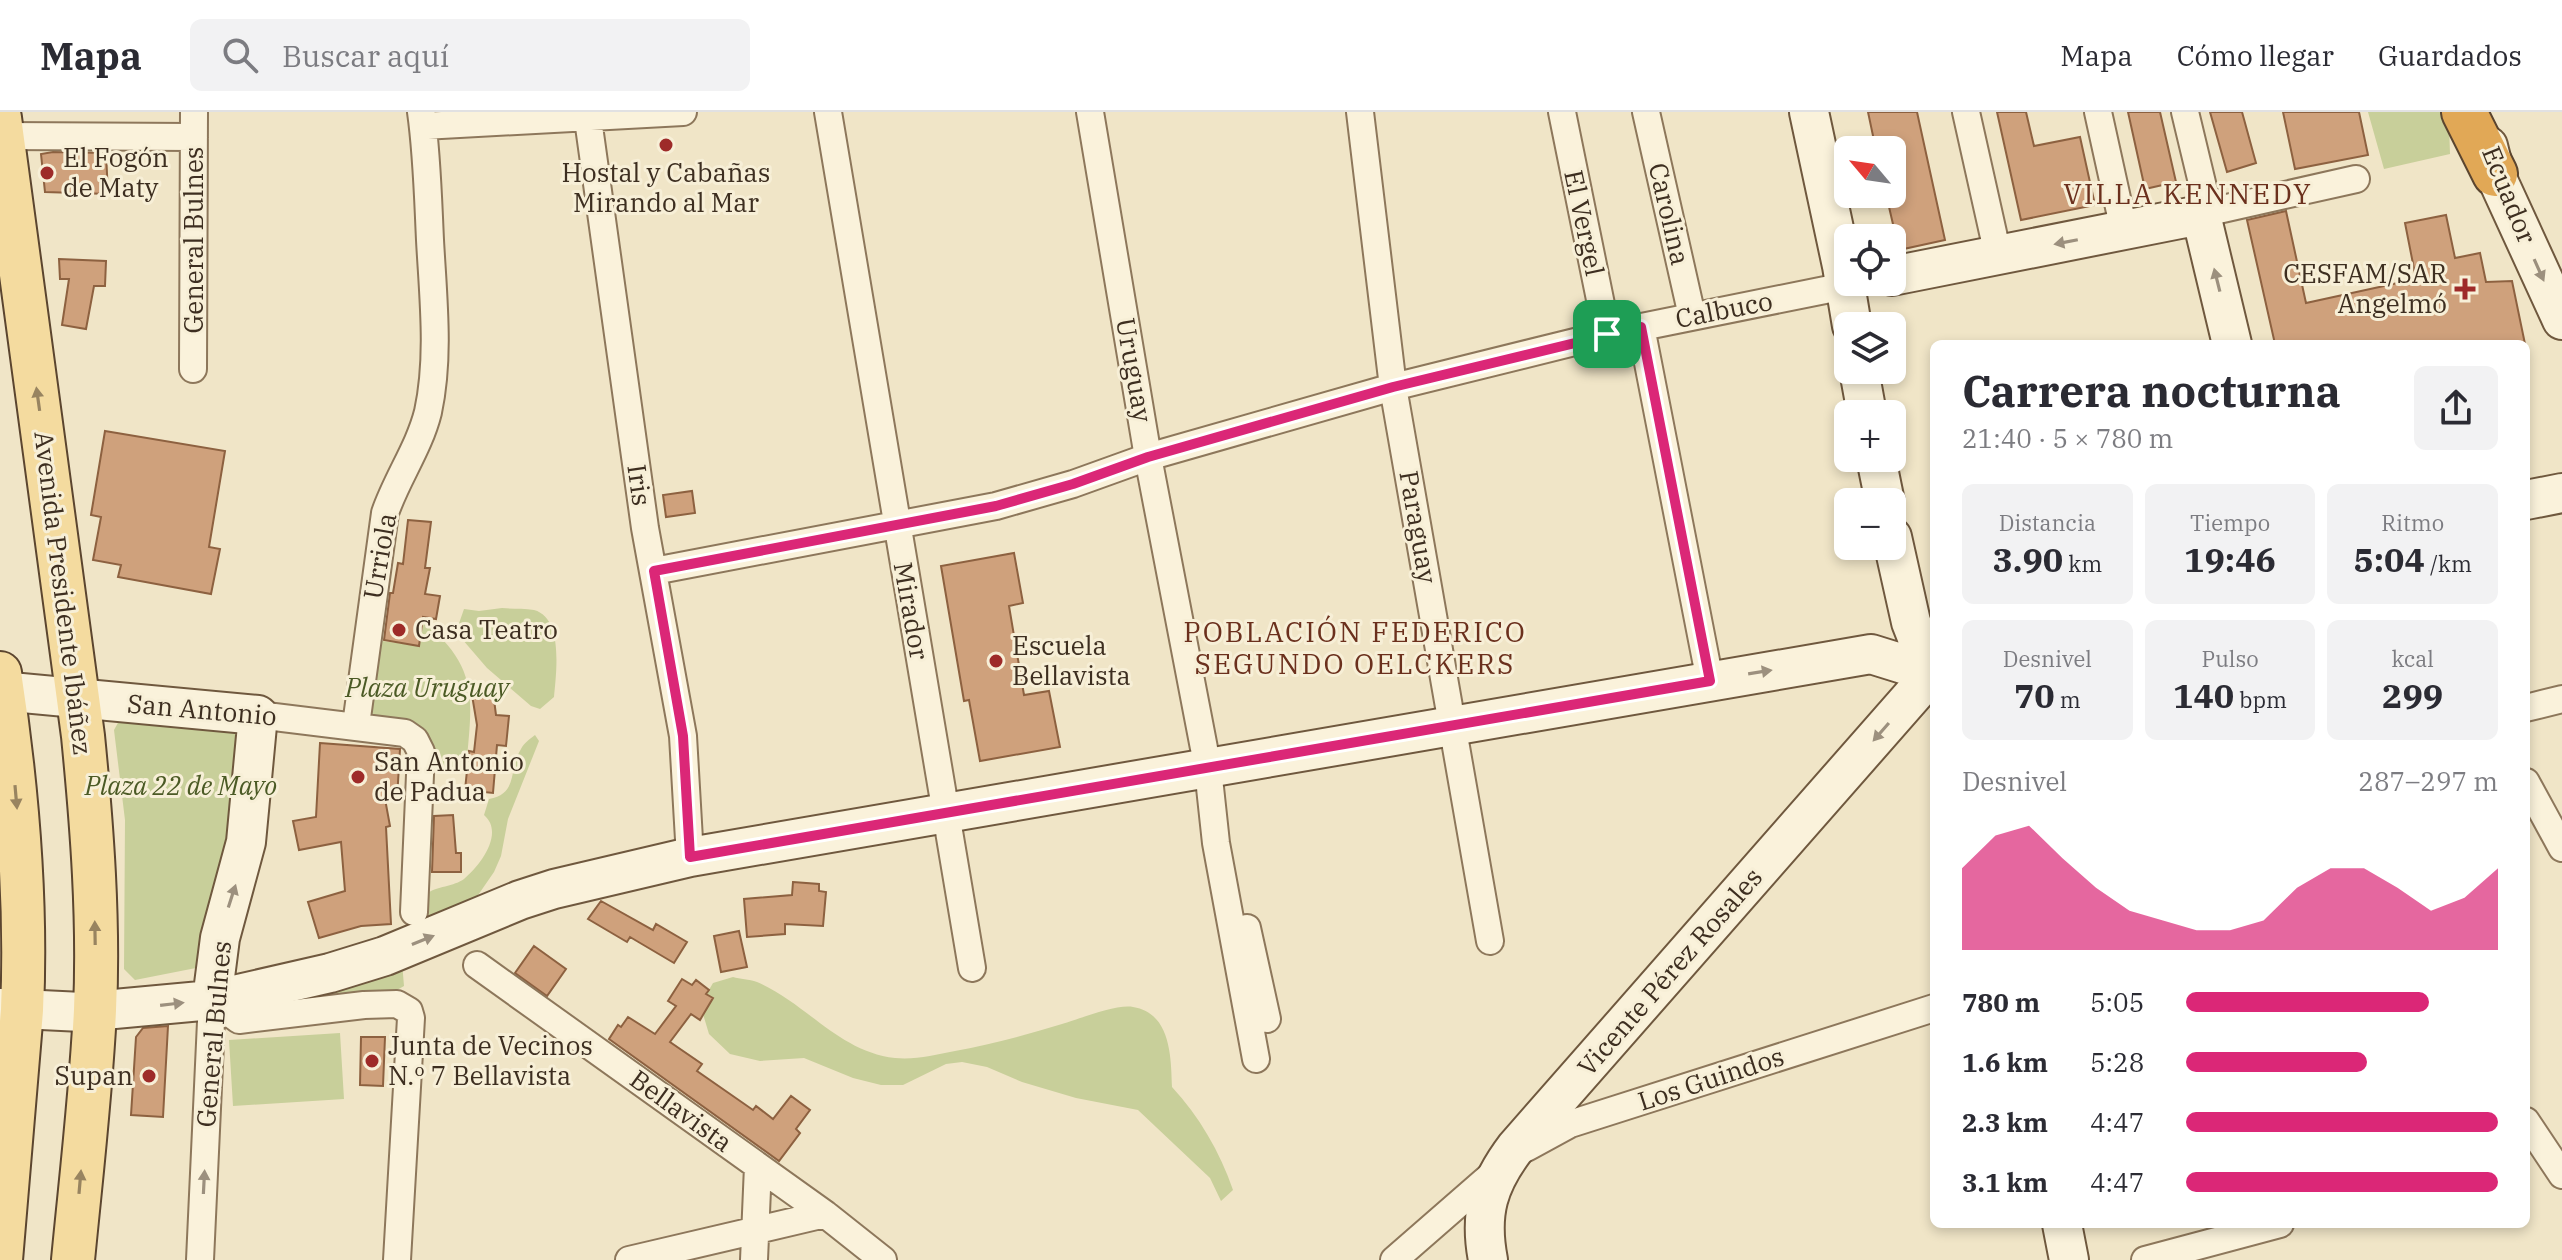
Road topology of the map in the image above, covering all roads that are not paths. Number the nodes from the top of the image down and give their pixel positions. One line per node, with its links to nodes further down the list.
1 (683, 112): 13 (street)
2 (828, 112): 35 (street, Mirador)
3 (1090, 112): 32 (street, Uruguay)
4 (1360, 112): 31 (street, Paraguay)
5 (1562, 112): 28 (street, El Vergel)
6 (1646, 112): 25 (street, Carolina)
7 (1809, 112): 20 (main road)
8 (1966, 112): 22 (street)
9 (2098, 112): 21 (street)
10 (2185, 112): 19 (street)
11 (2464, 112): 17 (highway)
12 (2480, 112): 17 (main road, Ecuador)
13 (587, 114): 14 (street); 37 (street, Iris)
14 (422, 119): 48 (street, Urriola)
15 (194, 124): 16 (street); 30 (street, General Bulnes)
16 (1, 127): 43 (main road, Avenida Presidente Ibáñez, one-way to 16)
17 (2495, 174): 26 (main road, Ecuador, one-way to 26)
18 (2356, 179): 19 (street)
19 (2204, 215): 21 (main road); 29 (main road, one-way to 19)
20 (1838, 224)
21 (2124, 230): 22 (main road, one-way to 22)
22 (1998, 255): 23 (main road)
23 (1906, 273)
24 (1834, 288): 25 (street, Calbuco)
25 (1692, 316): 27 (street, Calbuco)
26 (2562, 320)
27 (1641, 327): 28 (street, Calbuco); 41 (street)
28 (1607, 334): 31 (street, Calbuco)
29 (2231, 340)
30 (193, 369)
31 (1393, 387): 32 (street, Calbuco); 47 (street, Paraguay)
32 (1148, 457): 35 (street, Calbuco); 49 (street, Uruguay)
33 (2562, 493): 34 (main road)
34 (2530, 499)
35 (896, 525): 37 (street, Calbuco); 51 (street, Mirador)
36 (1897, 560): 38 (main road)
37 (654, 571): 53 (street, Iris)
38 (1930, 668)
39 (1930, 674): 41 (main road, one-way to 39)
40 (1930, 678): 67 (main road, Vicente Pérez Rosales, one-way to 67)
41 (1710, 681): 47 (main road)
42 (1, 685): 43 (main road, San Antonio); 59 (main road, one-way to 59)
43 (77, 698): 46 (main road, San Antonio); 61 (main road, Avenida Presidente Ibáñez, one-way to 43)
44 (2562, 699): 45 (street)
45 (2530, 707)
46 (258, 715): 48 (street, San Antonio); 58 (main road, General Bulnes, one-way to 46)
47 (1453, 724): 49 (main road); 55 (street, Paraguay)
48 (356, 725): 54 (street)
49 (1208, 769): 51 (main road); 62 (street, Uruguay); 63 (street, Uruguay)
50 (2530, 789): 52 (street)
51 (946, 814): 53 (main road); 57 (street, Mirador)
52 (2562, 848)
53 (690, 857): 58 (main road, one-way to 53)
54 (414, 912)
55 (1490, 941)
56 (477, 965): 66 (street, Bellavista)
57 (972, 968)
58 (212, 1000): 61 (main road, one-way to 58); 75 (street, General Bulnes, one-way to 58); 76 (street)
59 (11, 1009): 61 (main road); 73 (main road)
60 (1930, 1009): 67 (street, Los Guindos)
61 (95, 1011): 74 (main road, Avenida Presidente Ibáñez, one-way to 61)
62 (1267, 1019)
63 (1256, 1059)
64 (2530, 1135): 65 (street)
65 (2536, 1156): 68 (street)
66 (758, 1166): 69 (street, Bellavista); 72 (street)
67 (1499, 1169): 80 (street, Vicente Pérez Rosales); 81 (main road)
68 (2562, 1175)
69 (825, 1214): 72 (street); 79 (street, Bellavista)
70 (2063, 1228): 82 (main road)
71 (2265, 1228): 83 (street)
72 (756, 1230): 77 (street); 78 (street)
73 (1, 1260)
74 (73, 1260)
75 (200, 1260)
76 (397, 1260)
77 (629, 1260)
78 (754, 1260)
79 (883, 1260)
80 (1394, 1260)
81 (1488, 1260)
82 (2069, 1260)
83 (2145, 1260)

